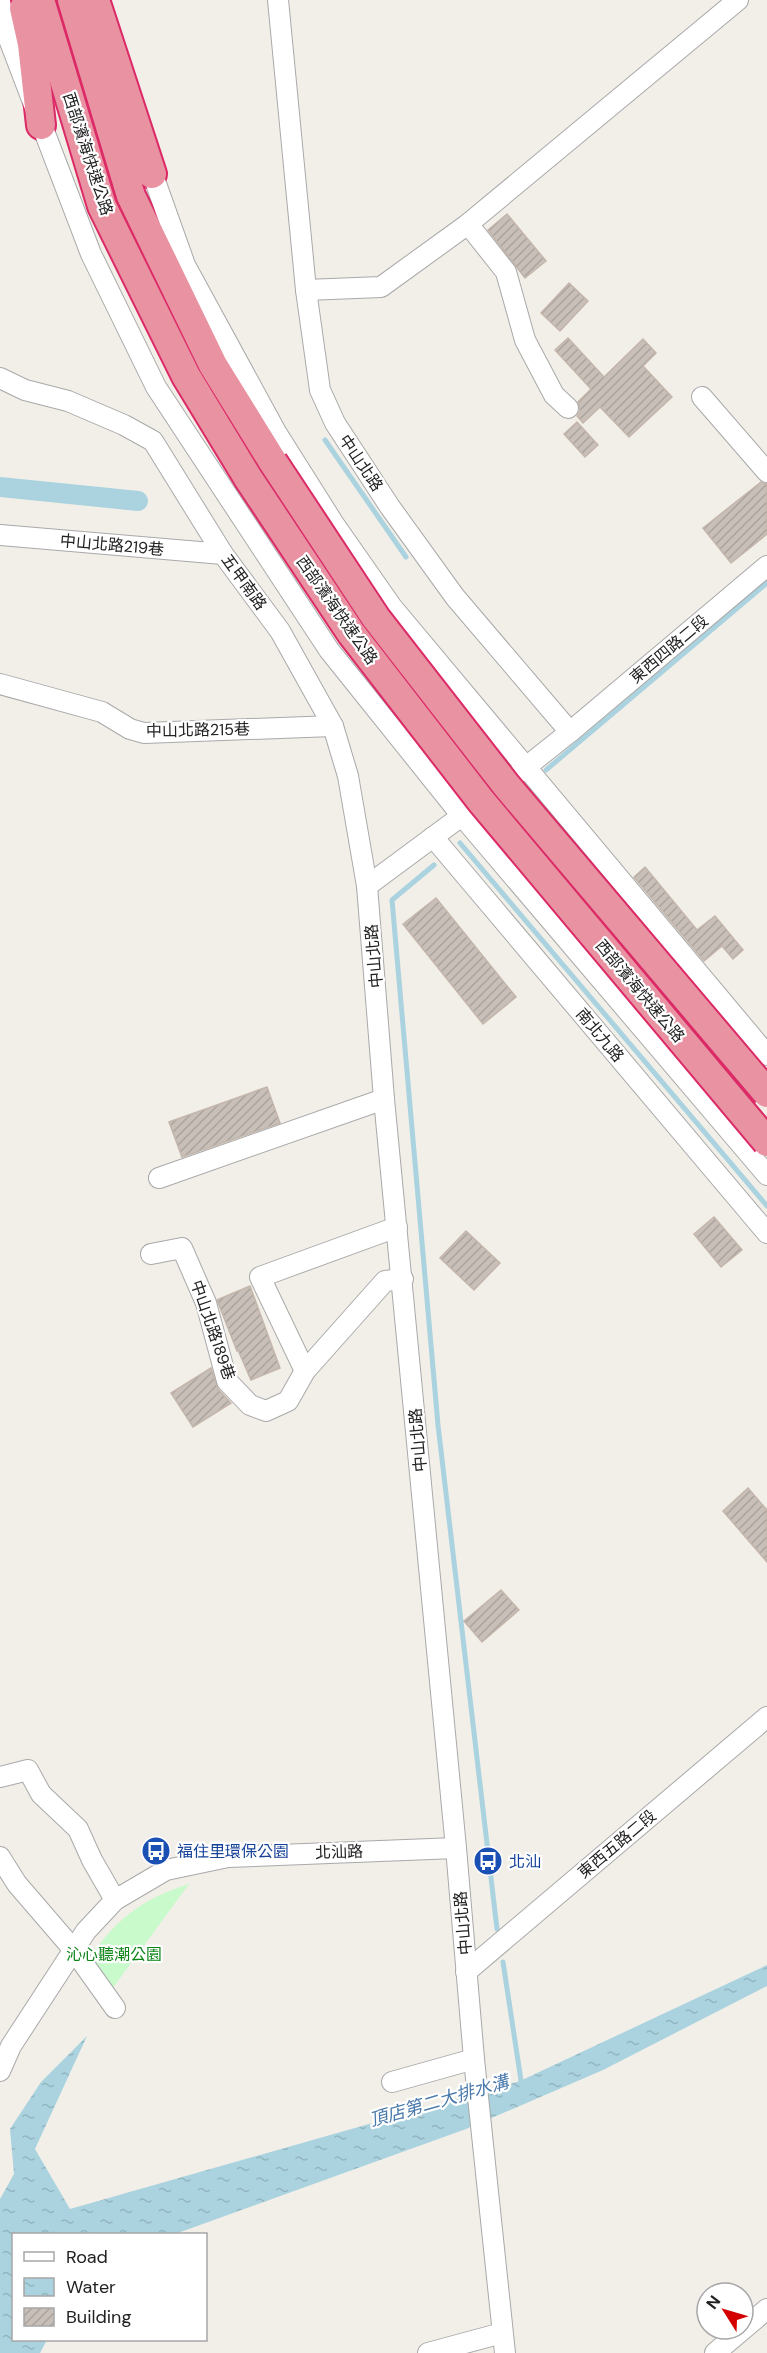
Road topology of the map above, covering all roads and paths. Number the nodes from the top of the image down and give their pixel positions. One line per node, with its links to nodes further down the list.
1 (22, 0): 9 (highway)
2 (40, 0): 30 (highway, 西部濱海快速公路, bridge)
3 (72, 0): 28 (highway, 西部濱海快速公路, bridge)
4 (95, 0): 10 (highway)
5 (104, 0): 10 (street)
6 (278, 0): 12 (street, 中山北路)
7 (738, 0): 11 (street)
8 (0, 2): 9 (street)
9 (41, 125): 24 (street)
10 (152, 174): 23 (street)
11 (468, 224): 12 (street); 15 (street)
12 (306, 290): 22 (street, 中山北路)
13 (0, 378): 18 (street, 五甲南路)
14 (702, 397): 16 (street)
15 (568, 408)
16 (767, 472)
17 (0, 535): 18 (street, 中山北路219巷)
18 (223, 554): 21 (street, 五甲南路)
19 (767, 566): 22 (street, 東西四路二段)
20 (0, 684): 21 (street, 中山北路215巷)
21 (333, 726): 26 (street, 五甲南路)
22 (570, 732): 23 (street)
23 (525, 768): 24 (street); 27 (street)
24 (462, 816): 25 (street); 31 (street)
25 (433, 837): 26 (street); 34 (street, 南北九路)
26 (367, 886): 29 (street, 中山北路)
27 (767, 1056)
28 (767, 1094)
29 (384, 1099): 32 (street); 33 (street, 中山北路)
30 (767, 1142)
31 (767, 1175)
32 (159, 1178)
33 (397, 1227): 36 (street, 中山北路); 37 (street)
34 (767, 1233)
35 (151, 1254): 37 (street, 中山北路189巷)
36 (403, 1279): 37 (street, 中山北路189巷); 40 (street, 中山北路)
37 (305, 1371)
38 (767, 1717): 44 (street, 東西五路二段)
39 (0, 1778): 42 (street)
40 (456, 1848): 42 (street, 北汕路); 44 (street, 中山北路)
41 (0, 1857): 43 (street)
42 (115, 1900): 43 (street, 北汕路)
43 (73, 1949): 45 (street); 47 (street, 北汕路)
44 (466, 1972): 46 (street, 中山北路)
45 (115, 2008)
46 (474, 2059): 48 (street); 50 (street, 中山北路)
47 (0, 2071)
48 (392, 2082)
49 (767, 2309): 53 (street)
50 (502, 2333): 51 (street); 52 (street)
51 (428, 2353)
52 (505, 2353)
53 (715, 2353)

